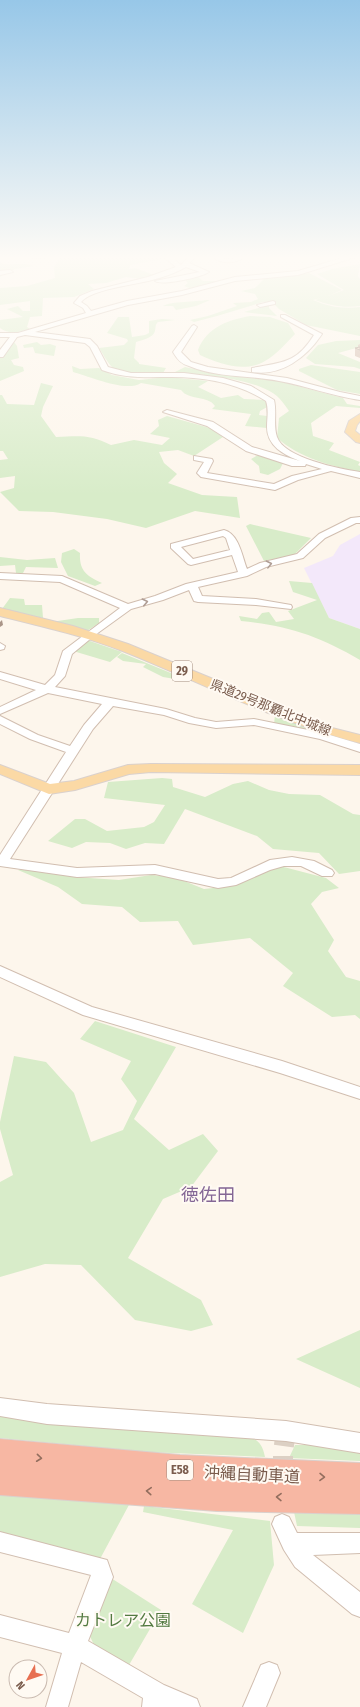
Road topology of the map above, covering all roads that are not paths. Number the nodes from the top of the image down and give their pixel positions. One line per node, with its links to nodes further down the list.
1 (9, 336): 2 (street)
2 (14, 336): 6 (street)
3 (45, 336): 13 (street)
4 (187, 336): 7 (street)
5 (317, 336): 7 (street)
6 (0, 355)
7 (182, 361): 8 (street)
8 (360, 398)
9 (167, 412): 13 (street)
10 (360, 417): 11 (main road)
11 (360, 440)
12 (197, 458): 14 (street)
13 (318, 466): 14 (street)
14 (332, 470): 15 (street)
15 (360, 475)
16 (360, 520): 18 (street, one-way to 16)
17 (236, 550): 17 (street); 18 (street)
18 (244, 574): 20 (street)
19 (0, 576): 21 (street)
20 (190, 586): 21 (street, one-way to 20); 22 (street)
21 (127, 607): 24 (street)
22 (287, 607)
23 (0, 612): 24 (main road, 県道29号那覇北中城線 / 29)
24 (88, 635): 26 (street); 30 (main road, 県道29号那覇北中城線 / 29)
25 (0, 675): 26 (street)
26 (47, 689): 27 (street); 28 (street)
27 (110, 702): 30 (street); 33 (street)
28 (0, 711)
29 (0, 719): 33 (street)
30 (325, 733): 31 (main road, 県道29号那覇北中城線 / 29)
31 (350, 739): 32 (street)
32 (360, 748)
33 (73, 751): 36 (street)
34 (0, 769): 36 (main road)
35 (360, 770): 36 (main road)
36 (49, 789): 37 (street)
37 (327, 873)
38 (0, 971): 39 (street)
39 (360, 1093)
40 (0, 1408): 41 (street)
41 (360, 1443)
42 (0, 1454): 43 (highway, 沖縄自動車道 / E58, one-way to 43)
43 (360, 1478)
44 (0, 1480): 45 (highway, 沖縄自動車道 / E58, one-way to 44)
45 (360, 1499)
46 (282, 1524): 48 (street)
47 (0, 1542): 52 (street)
48 (291, 1543): 49 (street); 50 (street)
49 (360, 1543)
50 (360, 1606)
51 (0, 1626): 52 (street)
52 (74, 1646): 54 (street); 55 (street)
53 (269, 1673): 57 (street)
54 (154, 1700): 56 (street)
55 (57, 1707)
56 (189, 1707)
57 (254, 1707)

